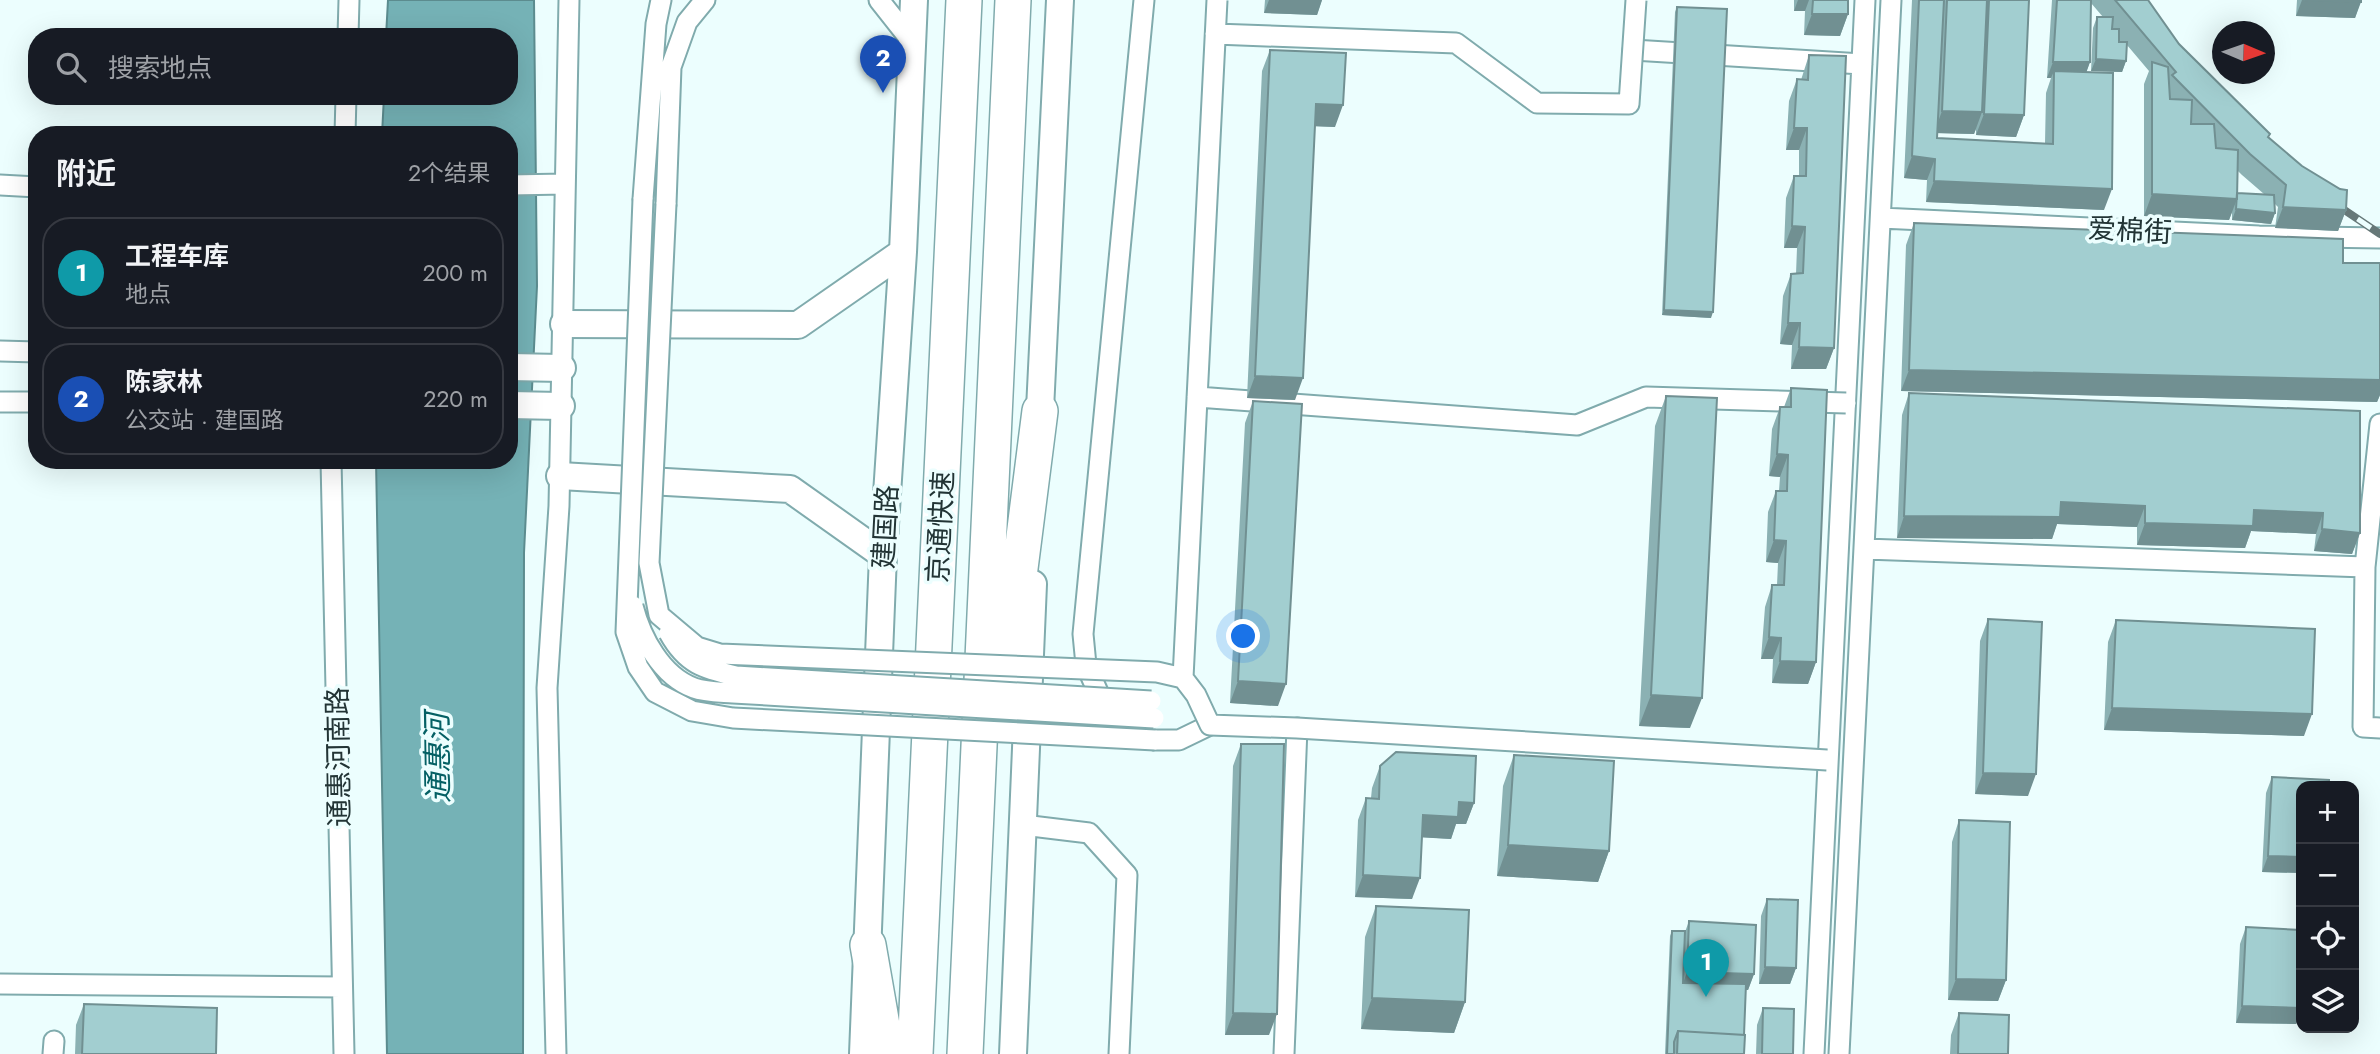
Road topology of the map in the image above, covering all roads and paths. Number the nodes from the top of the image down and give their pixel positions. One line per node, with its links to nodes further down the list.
1 (349, 0): 15 (street)
2 (569, 0): 22 (street)
3 (661, 0): 47 (street, bridge)
4 (705, 0): 48 (street, bridge)
5 (879, 0): 17 (street)
6 (914, 0): 17 (main road, 建国路)
7 (964, 0): 64 (highway, 京通快速)
8 (1013, 0): 57 (highway, 京通快速)
9 (1060, 0): 40 (main road)
10 (1144, 0): 50 (street, bridge)
11 (1217, 0): 16 (street, bridge)
12 (1636, 0): 18 (street, bridge)
13 (1865, 0): 19 (street)
14 (1891, 0): 26 (street)
15 (348, 28)
16 (1215, 34): 18 (street, bridge); 34 (street, bridge)
17 (912, 43): 28 (main road, 建国路)
18 (1633, 50): 19 (street)
19 (1862, 64): 37 (street)
20 (346, 105): 21 (street)
21 (345, 126)
22 (565, 184): 24 (street); 29 (street)
23 (0, 185): 25 (street)
24 (518, 186)
25 (28, 187)
26 (1881, 218): 27 (street, 爱棉街); 44 (street)
27 (2380, 238)
28 (903, 252): 29 (main road); 45 (main road, 建国路)
29 (564, 324): 33 (street)
30 (0, 351): 31 (street)
31 (28, 352)
32 (518, 367): 33 (main road)
33 (562, 368): 39 (street)
34 (1197, 397): 37 (street, bridge); 49 (street, bridge)
35 (0, 402): 36 (street)
36 (28, 402)
37 (1846, 403): 54 (street)
38 (518, 405): 39 (main road)
39 (561, 406): 43 (street)
40 (1040, 411): 55 (main road); 57 (highway)
41 (2380, 424): 46 (street)
42 (331, 469): 59 (street, 通惠河南路)
43 (560, 476): 45 (main road); 61 (street)
44 (1865, 549): 46 (street); 70 (street)
45 (883, 555): 56 (main road, 建国路)
46 (2365, 567): 53 (street)
47 (628, 588): 50 (street, bridge); 51 (street, bridge)
48 (659, 615): 49 (street, bridge); 50 (street, bridge)
49 (1183, 678): 51 (street, bridge)
50 (1101, 699)
51 (1210, 725): 52 (street, bridge)
52 (1297, 728): 54 (street, bridge); 68 (street)
53 (2380, 728)
54 (1827, 760): 69 (street)
55 (1023, 825): 66 (main road); 67 (street)
56 (868, 945): 62 (main road, 建国路); 63 (highway)
57 (969, 976): 65 (highway, 京通快速)
58 (0, 984): 59 (street)
59 (342, 987): 60 (street, 通惠河南路)
60 (344, 1054)
61 (556, 1054)
62 (863, 1054)
63 (887, 1054)
64 (915, 1054)
65 (965, 1054)
66 (1013, 1054)
67 (1119, 1054)
68 (1284, 1054)
69 (1814, 1054)
70 (1839, 1054)

